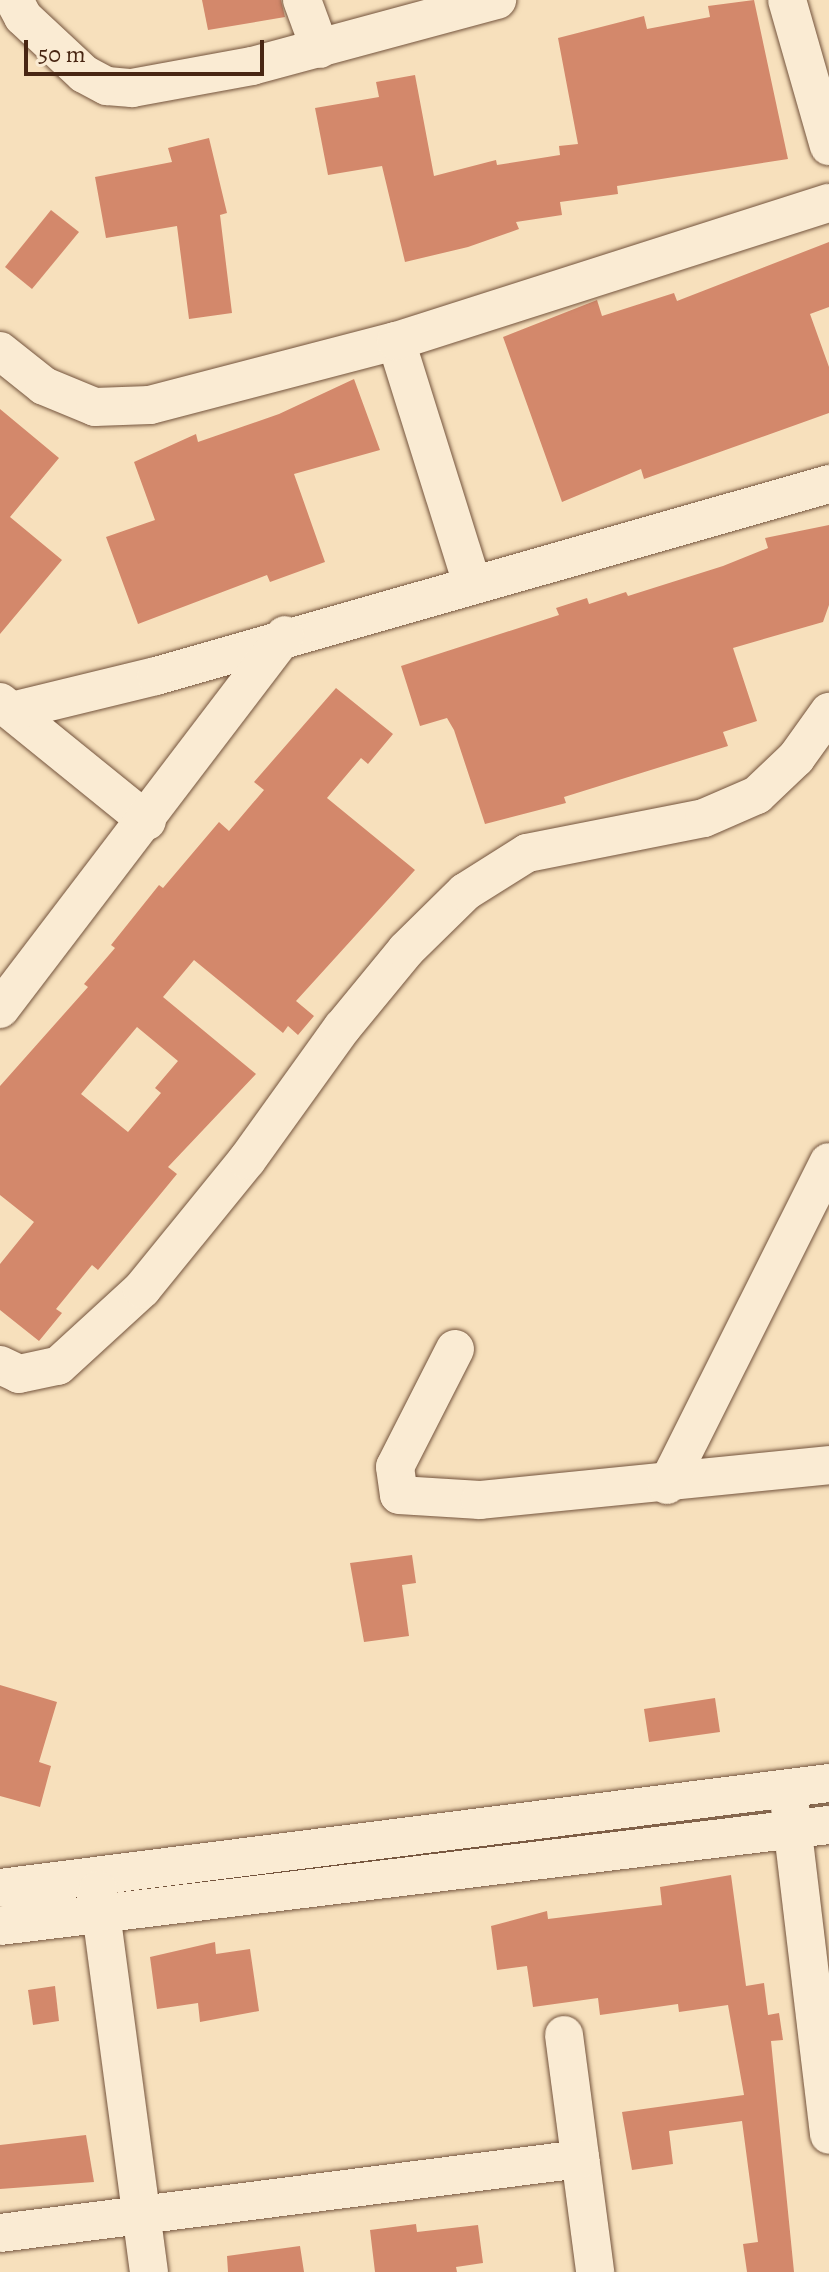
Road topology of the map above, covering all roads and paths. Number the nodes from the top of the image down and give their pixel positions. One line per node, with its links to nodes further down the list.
1 (14, 0): 5 (street)
2 (302, 0): 5 (street)
3 (497, 0): 5 (street)
4 (787, 0): 6 (street)
5 (320, 49)
6 (829, 146)
7 (829, 203): 8 (street)
8 (396, 341): 9 (street); 11 (street)
9 (0, 351)
10 (829, 484): 11 (street)
11 (472, 583): 12 (street)
12 (285, 635): 13 (street); 15 (street)
13 (6, 706): 15 (street)
14 (829, 712): 19 (street)
15 (147, 821): 16 (street)
16 (0, 1009)
17 (829, 1162): 21 (street)
18 (455, 1349): 21 (street)
19 (0, 1365)
20 (829, 1465): 21 (street)
21 (667, 1485)
22 (829, 1783): 23 (street)
23 (789, 1788): 25 (street); 26 (street)
24 (829, 1825): 25 (street)
25 (792, 1830): 28 (street); 31 (street)
26 (96, 1875): 27 (street); 28 (street)
27 (0, 1888)
28 (101, 1913): 29 (street); 33 (street)
29 (0, 1926)
30 (564, 2035): 32 (street)
31 (829, 2135)
32 (580, 2159): 33 (street); 36 (street)
33 (141, 2215): 34 (street); 35 (street)
34 (0, 2233)
35 (149, 2272)
36 (595, 2272)

